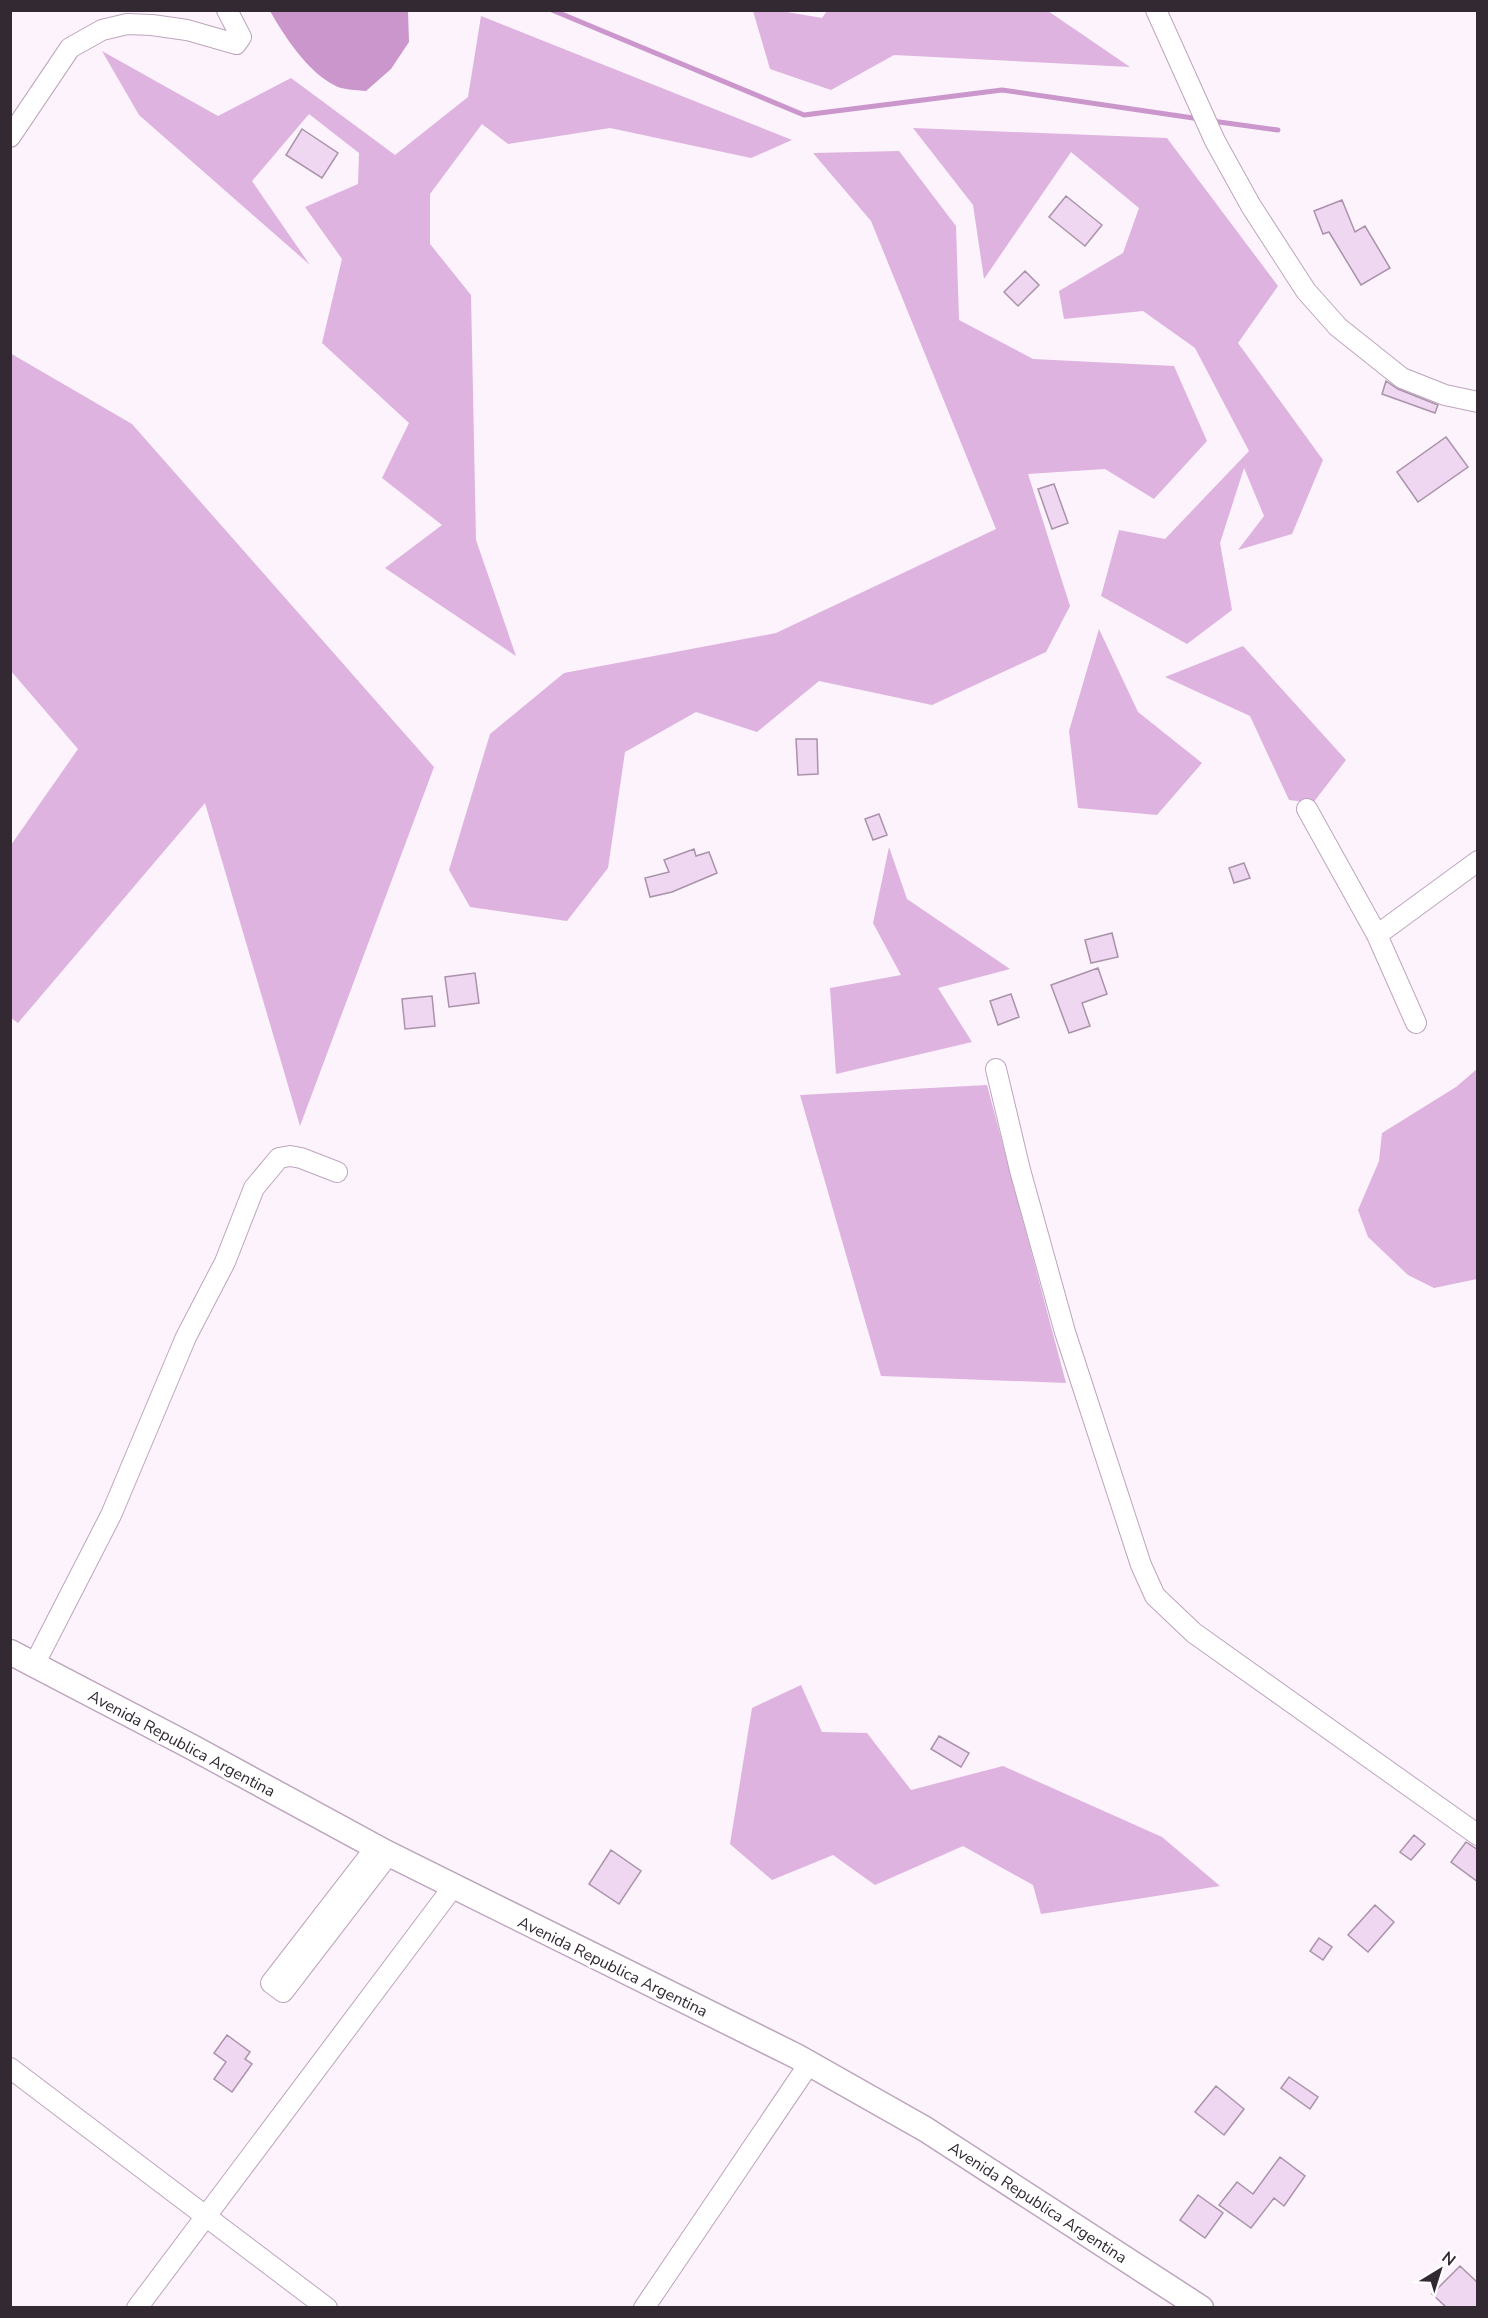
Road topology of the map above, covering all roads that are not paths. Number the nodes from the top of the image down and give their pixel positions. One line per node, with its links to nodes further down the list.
1 (228, 10): 3 (street)
2 (1156, 10): 4 (street)
3 (10, 137)
4 (1478, 402)
5 (1307, 809): 7 (street)
6 (1478, 861): 7 (street)
7 (1377, 935): 8 (street)
8 (1416, 1023)
9 (996, 1069): 13 (street)
10 (337, 1172): 12 (street)
11 (10, 1652): 12 (street, Avenida Republica Argentina)
12 (34, 1665): 14 (street, Avenida Republica Argentina)
13 (1478, 1835)
14 (382, 1851): 14 (street); 15 (street, Avenida Republica Argentina)
15 (453, 1887): 16 (street, Avenida Republica Argentina); 18 (street)
16 (809, 2064): 21 (street); 22 (street, Avenida Republica Argentina)
17 (10, 2068): 18 (street)
18 (206, 2216): 19 (street); 20 (street)
19 (137, 2307)
20 (327, 2307)
21 (644, 2307)
22 (1201, 2307)

